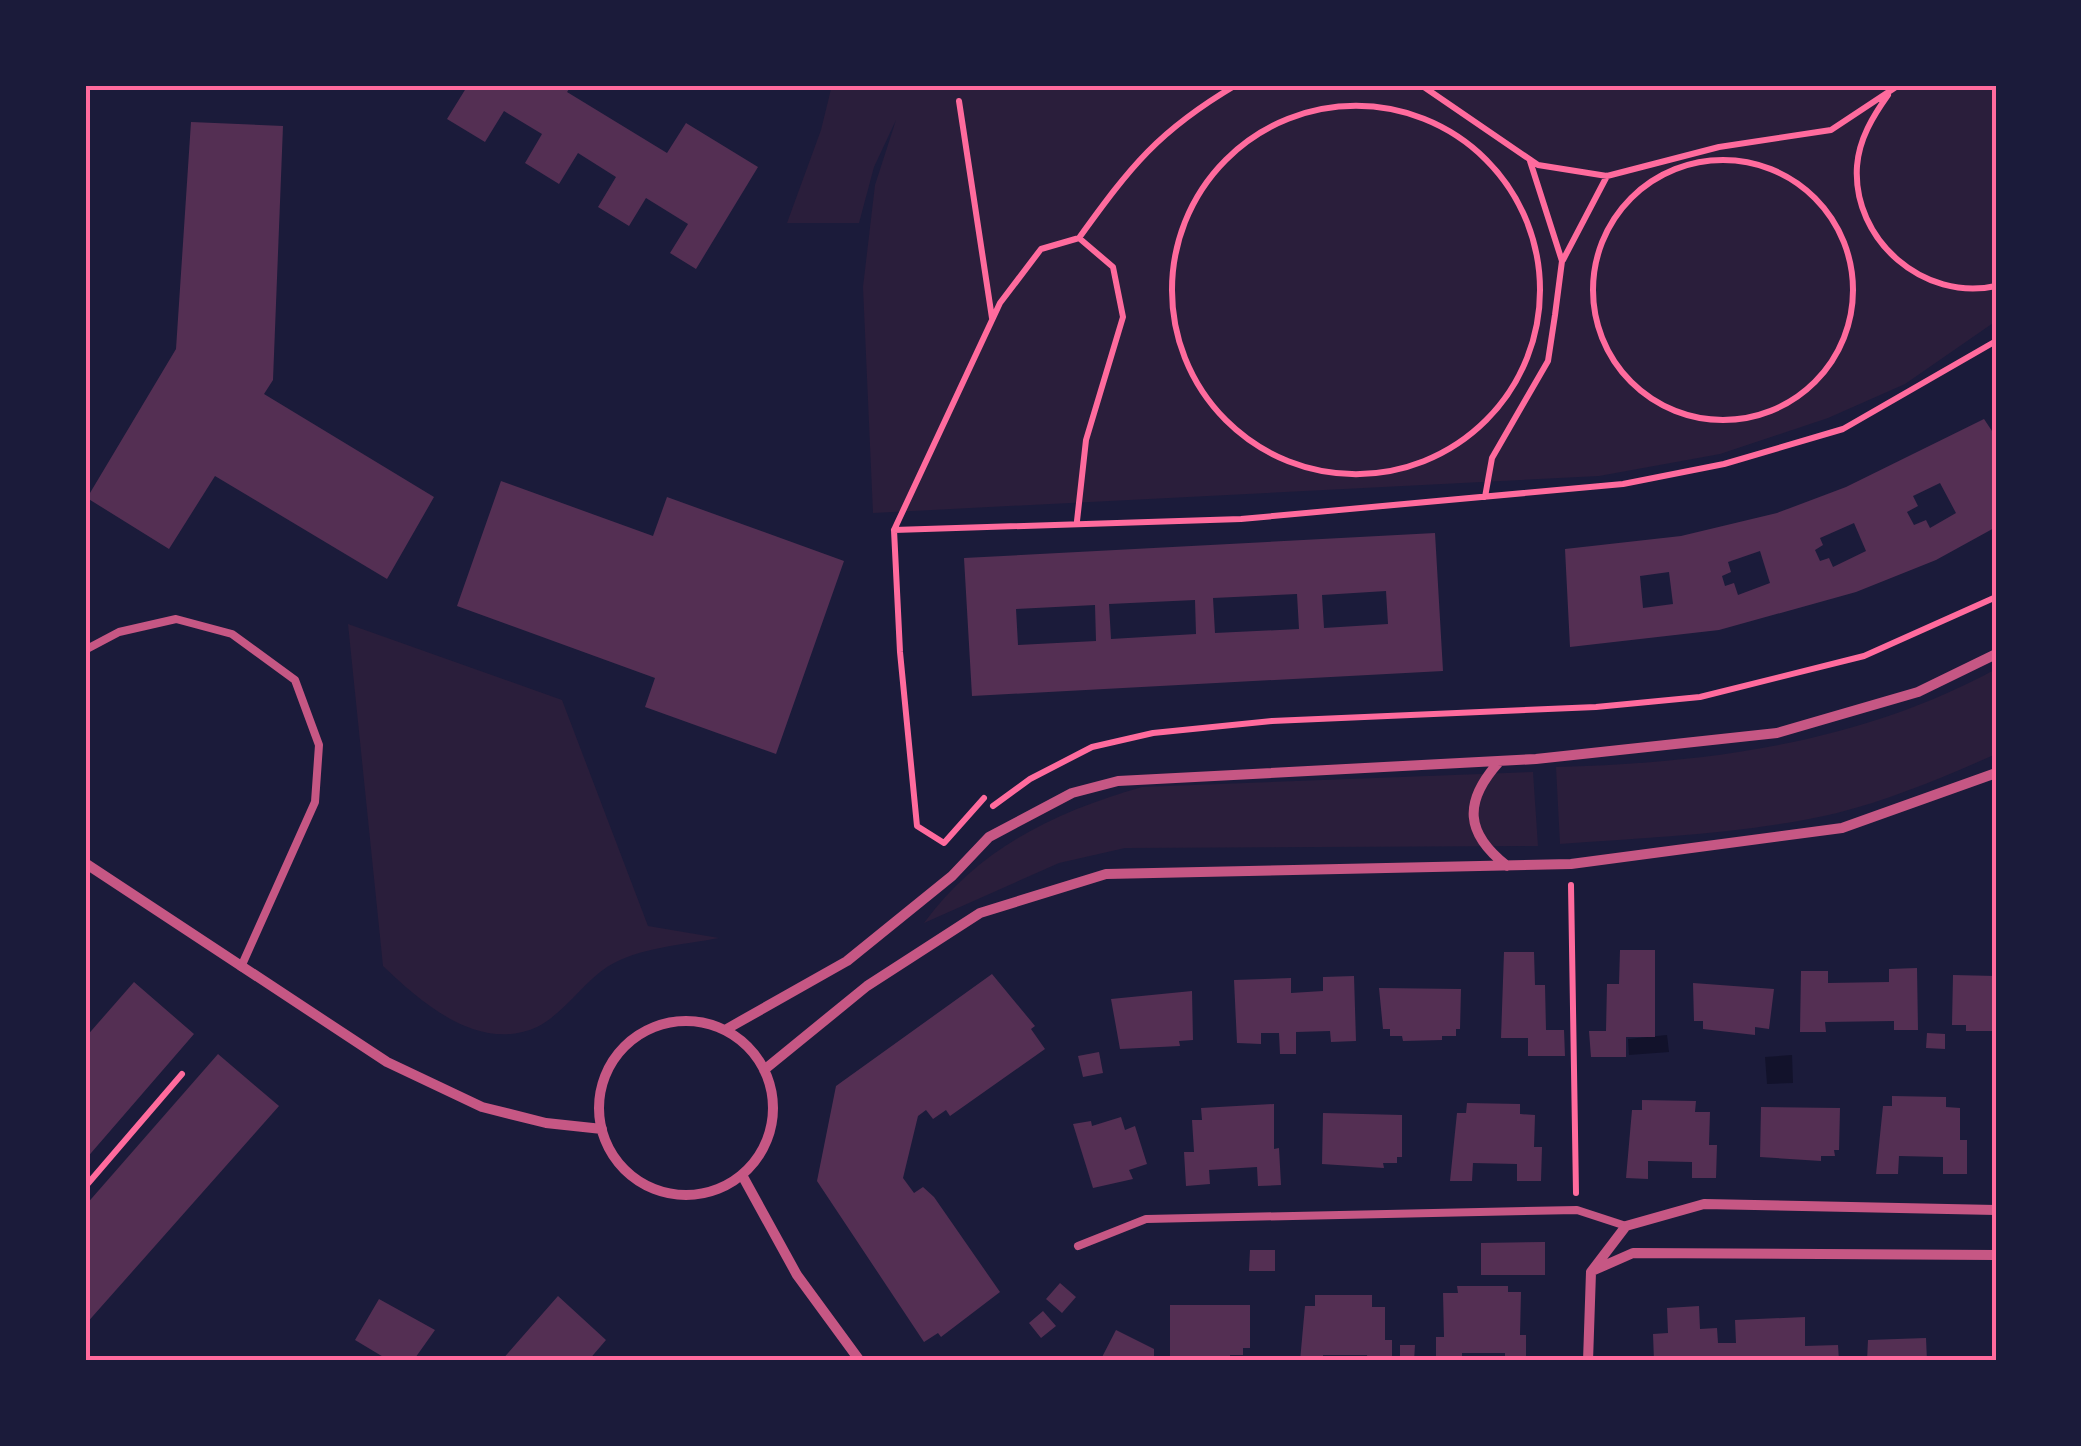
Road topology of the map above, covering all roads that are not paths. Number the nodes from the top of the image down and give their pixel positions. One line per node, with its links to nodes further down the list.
1 (85, 650): 7 (lane)
2 (1996, 654): 3 (street)
3 (1499, 762): 6 (street); 8 (street)
4 (1996, 773): 6 (street)
5 (85, 863): 7 (street)
6 (1507, 866): 9 (street)
7 (242, 967): 10 (street)
8 (725, 1030): 9 (street); 10 (street)
9 (764, 1070): 11 (street)
10 (602, 1130): 11 (street)
11 (742, 1175): 17 (street)
12 (1996, 1210): 13 (street)
13 (1626, 1226): 14 (lane); 16 (street)
14 (1078, 1246)
15 (1996, 1255): 16 (street)
16 (1591, 1272): 18 (street)
17 (860, 1361)
18 (1588, 1361)

